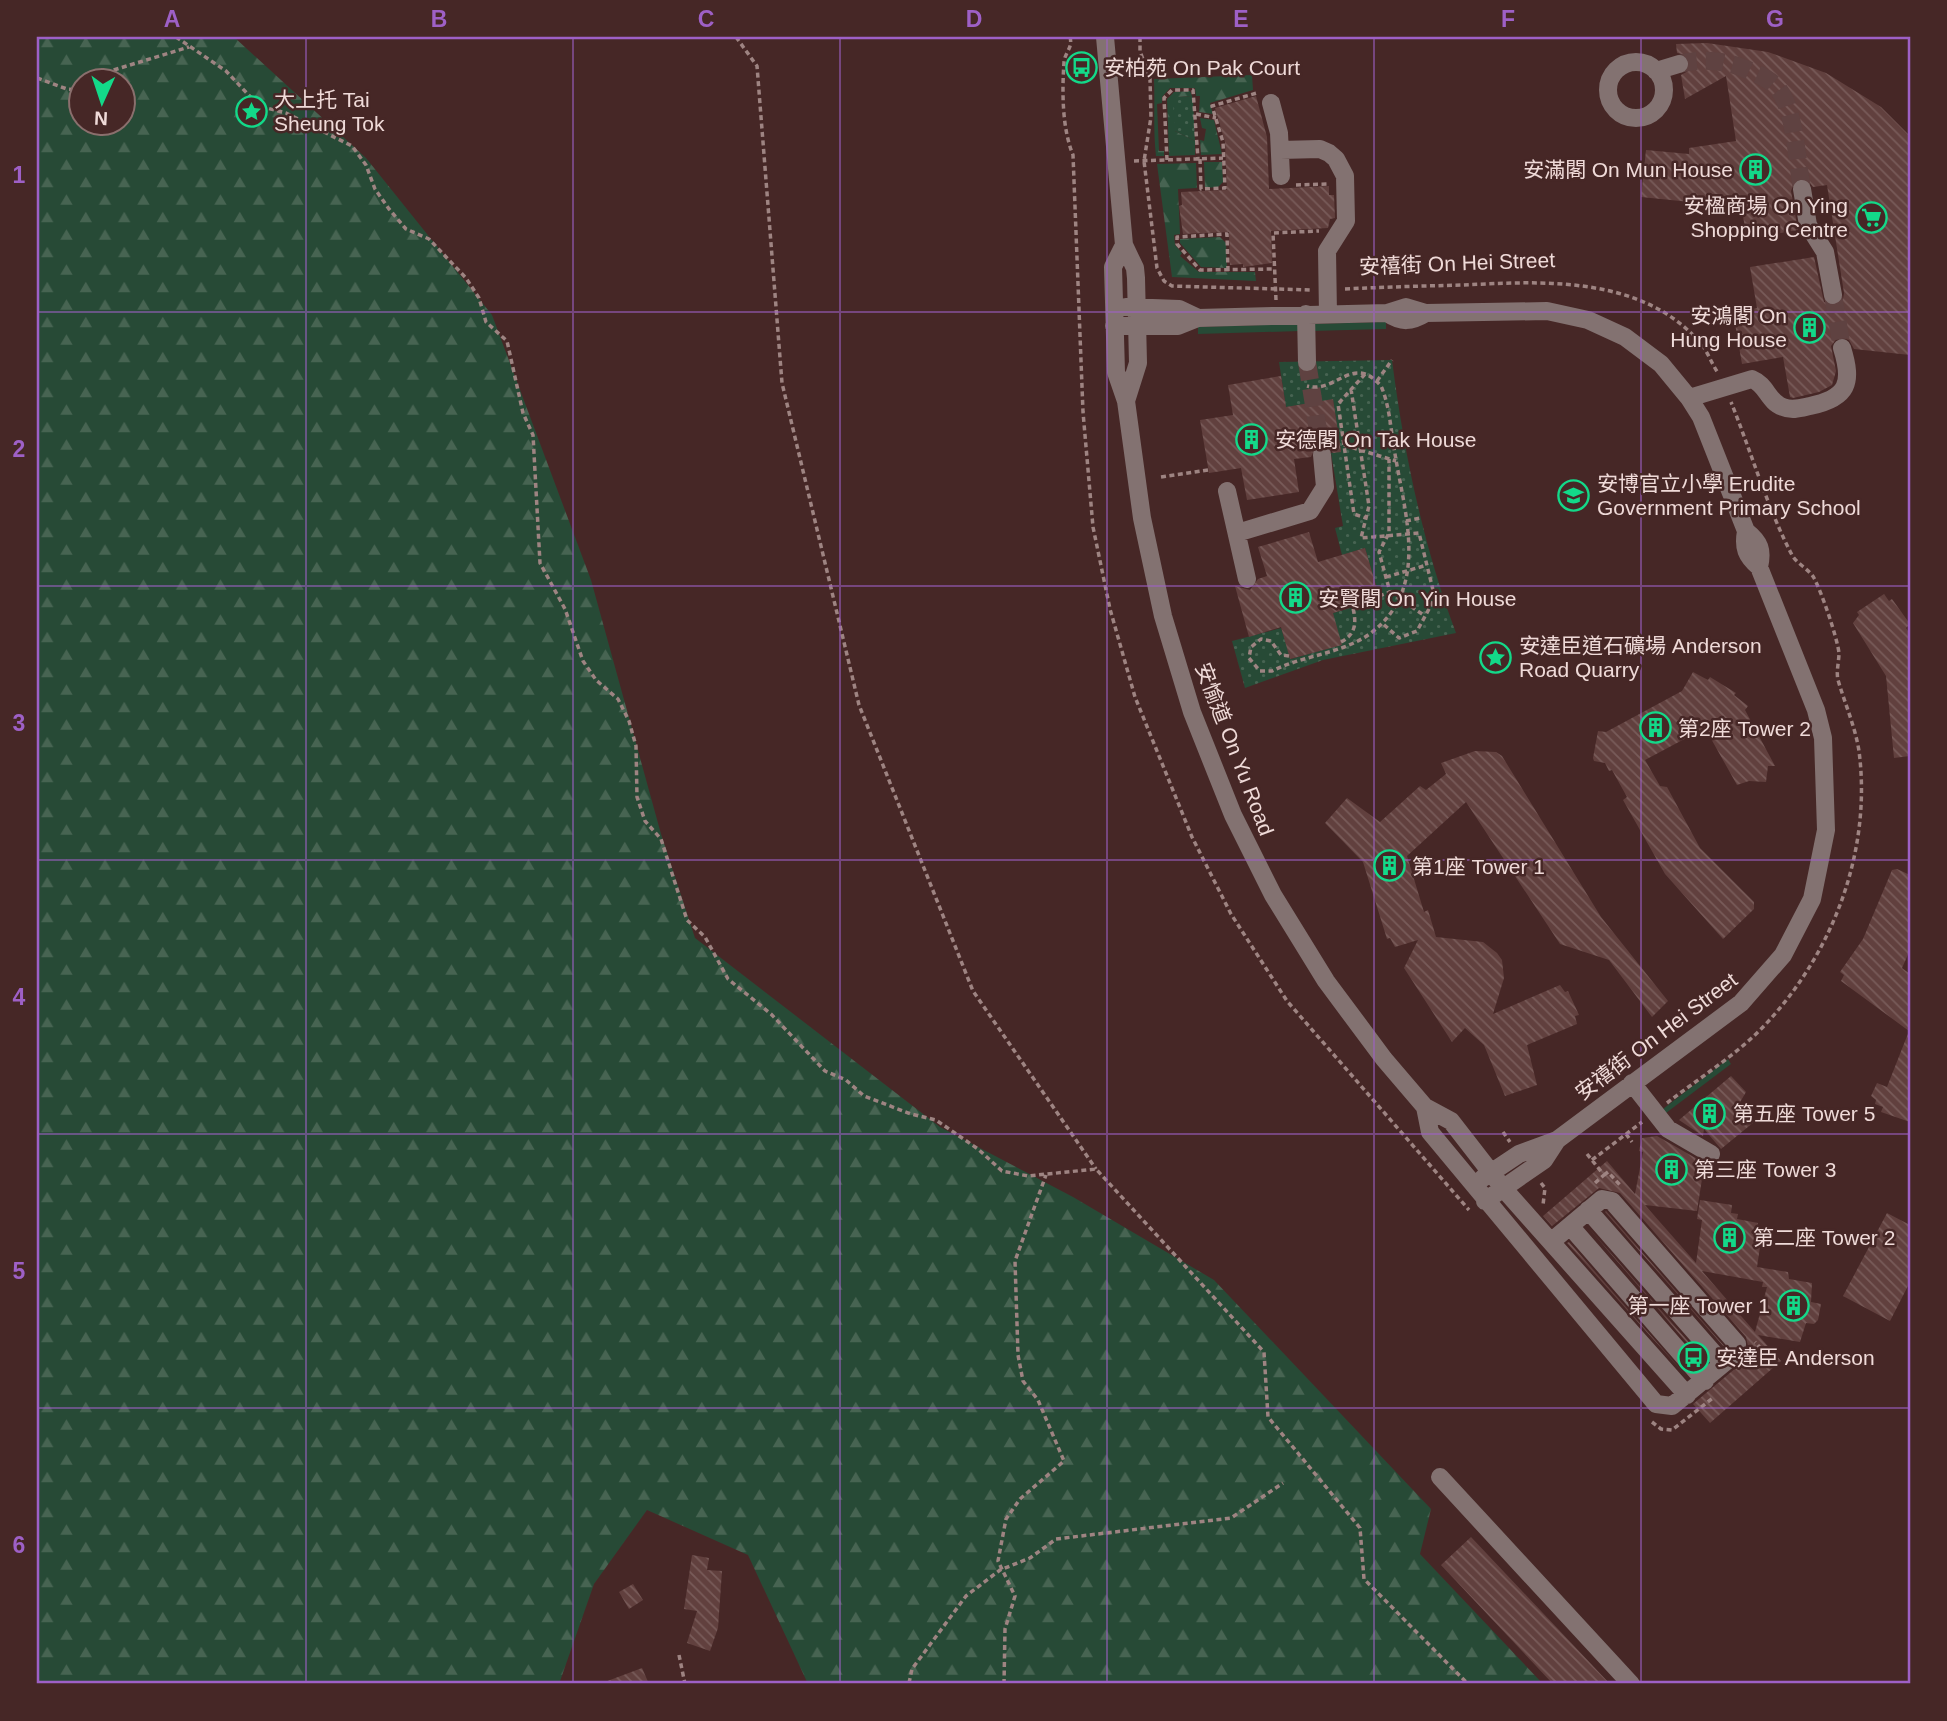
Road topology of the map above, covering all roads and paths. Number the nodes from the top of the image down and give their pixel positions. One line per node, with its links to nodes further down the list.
1 (176, 37): 5 (path)
2 (736, 37): 86 (path)
3 (1105, 37): 24 (street, 安愉道 On Yu Road)
4 (1140, 37): 19 (path)
5 (189, 47): 7 (path); 88 (path)
6 (1679, 64): 8 (street)
7 (127, 66)
8 (1656, 71)
9 (37, 78): 10 (path)
10 (66, 89)
11 (1265, 103): 13 (path); 14 (street)
12 (1196, 114): 13 (path); 16 (path); 17 (path)
13 (1216, 118): 15 (path)
14 (1280, 150): 20 (street); 27 (street)
15 (1224, 158): 16 (path); 16 (path)
16 (1199, 159): 17 (path)
17 (1167, 160): 19 (path)
18 (1134, 161): 19 (path)
19 (1144, 161): 28 (path, 安禧街 On Hei Street)
20 (1282, 181): 21 (path)
21 (1337, 184)
22 (1802, 189): 29 (street)
23 (1326, 231): 25 (path)
24 (1124, 245): 31 (street, 安愉道 On Yu Road); 32 (street, 安愉道 On Yu Road)
25 (1275, 269): 26 (path); 28 (path)
26 (1228, 271): 26 (path)
27 (1336, 289): 28 (path, 安禧街 On Hei Street); 34 (street); 45 (path, 安禧街 On Hei Street)
28 (1276, 290): 30 (path)
29 (1833, 295)
30 (1276, 300)
31 (1114, 307): 32 (street, 安禧街 On Hei Street); 36 (street, 安愉道 On Yu Road)
32 (1137, 307): 35 (street, 安禧街 On Hei Street); 37 (street, 安愉道 On Yu Road)
33 (1306, 314): 34 (street, 安禧街 On Hei Street); 35 (street, 安禧街 On Hei Street); 40 (street)
34 (1328, 314): 46 (street, 安禧街 On Hei Street)
35 (1198, 318): 37 (street, 安禧街 On Hei Street)
36 (1115, 326): 37 (street, 安禧街 On Hei Street); 47 (street, 安愉道 On Yu Road)
37 (1137, 326): 47 (street, 安愉道 On Yu Road)
38 (1842, 348): 45 (street)
39 (1392, 360): 42 (path)
40 (1307, 362)
41 (1365, 374): 42 (path); 43 (path); 44 (path)
42 (1376, 381): 52 (path)
43 (1307, 386)
44 (1351, 389): 48 (path); 49 (path)
45 (1726, 389): 46 (street); 76 (path, 安禧街 On Hei Street)
46 (1689, 398): 74 (street, 安禧街 On Hei Street)
47 (1126, 401): 75 (street, 安愉道 On Yu Road)
48 (1344, 445): 49 (path); 56 (path)
49 (1360, 450): 51 (path); 56 (path)
50 (1322, 455): 59 (street)
51 (1389, 459): 52 (path); 61 (path)
52 (1396, 461): 58 (path)
53 (1208, 470): 54 (path)
54 (1161, 477)
55 (1227, 491): 59 (street)
56 (1366, 518): 61 (path)
57 (1420, 518): 58 (path)
58 (1406, 521): 60 (path)
59 (1237, 533): 65 (street)
60 (1409, 534): 61 (path); 62 (path); 63 (path)
61 (1389, 536): 64 (path)
62 (1427, 565): 63 (path); 70 (path)
63 (1409, 571): 64 (path); 68 (path)
64 (1386, 578): 66 (path)
65 (1247, 579)
66 (1391, 592): 67 (path); 68 (path)
67 (1379, 596)
68 (1400, 599): 70 (path); 71 (path)
69 (1352, 604): 72 (path)
70 (1425, 616): 71 (path)
71 (1382, 623): 73 (path)
72 (1341, 642)
73 (1289, 656)
74 (1632, 1083): 80 (street, 安禧街 On Hei Street); 84 (street)
75 (1425, 1107): 87 (street, 安愉道 On Yu Road); 89 (street, 安愉道 On Yu Road)
76 (1661, 1108)
77 (1648, 1117): 79 (path)
78 (1503, 1132): 82 (path)
79 (1626, 1134): 81 (path); 85 (path)
80 (1557, 1140): 87 (street, 安禧街 On Hei Street); 92 (street, 安禧街 On Hei Street)
81 (1632, 1142)
82 (1511, 1144)
83 (1587, 1154): 85 (path)
84 (1711, 1154)
85 (1592, 1160): 91 (path)
86 (1096, 1169): 88 (path); 106 (path)
87 (1492, 1172): 89 (street); 92 (street, 安愉道 On Yu Road)
88 (1046, 1174): 101 (path)
89 (1473, 1184): 93 (street, 安愉道 On Yu Road)
90 (1545, 1188): 94 (path)
91 (1586, 1190)
92 (1508, 1193): 93 (street, 安禧街 On Hei Street); 96 (street, 安愉道 On Yu Road)
93 (1485, 1201): 98 (street, 安愉道 On Yu Road)
94 (1545, 1211)
95 (1570, 1226): 96 (street); 97 (street); 97 (street)
96 (1552, 1241): 98 (street, 安愉道 On Yu Road)
97 (1705, 1381): 98 (street)
98 (1687, 1395)
99 (1440, 1477): 107 (street)
100 (1283, 1483): 101 (path)
101 (1000, 1570): 103 (path); 105 (path)
102 (679, 1655): 104 (path)
103 (909, 1683)
104 (685, 1684)
105 (1004, 1684)
106 (1468, 1684)
107 (1631, 1684)

